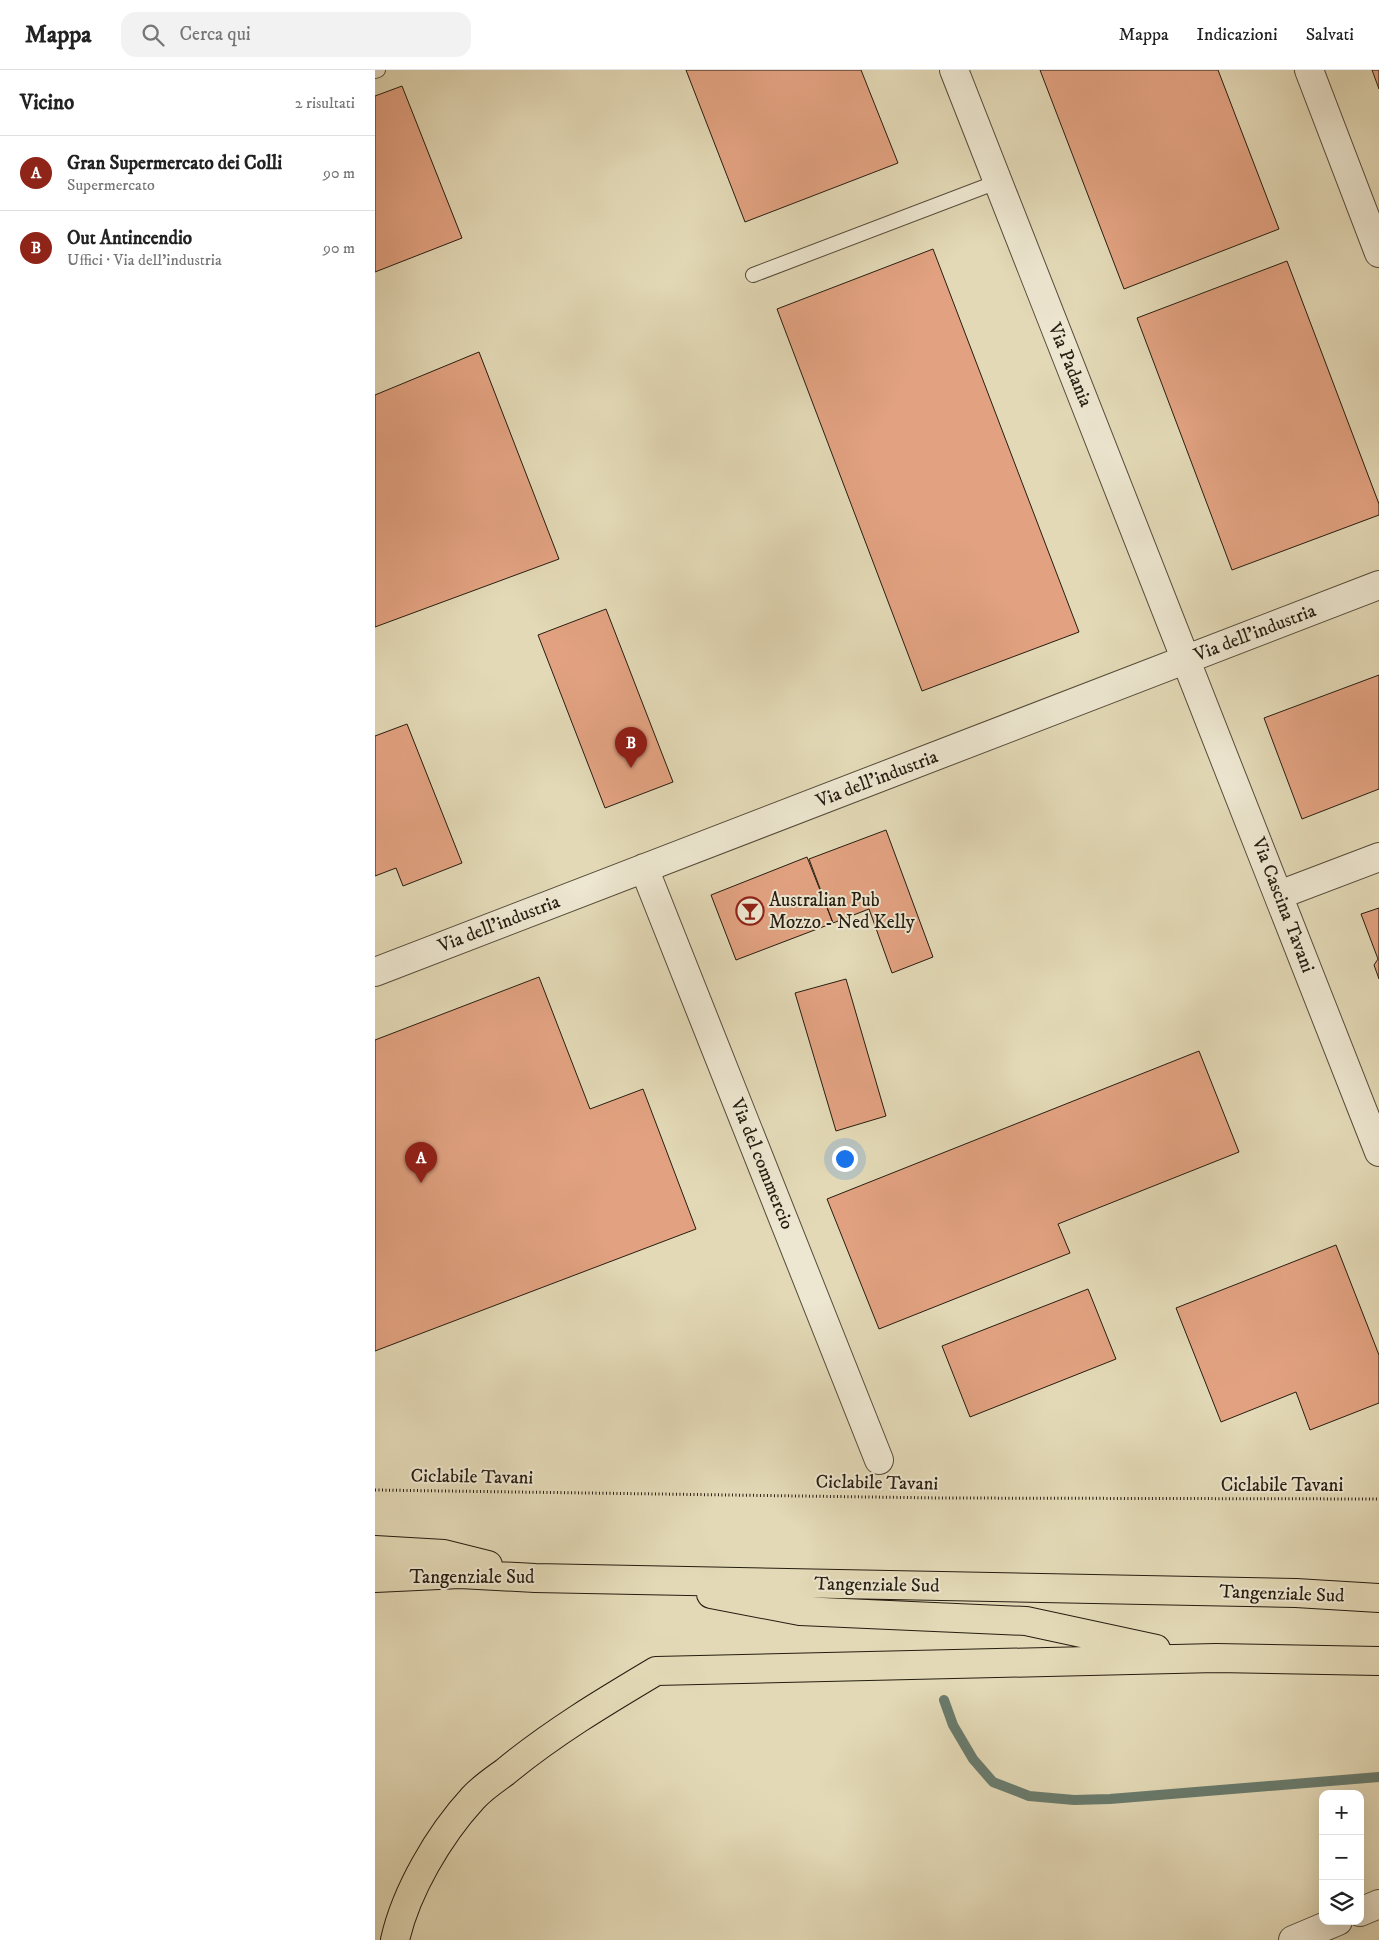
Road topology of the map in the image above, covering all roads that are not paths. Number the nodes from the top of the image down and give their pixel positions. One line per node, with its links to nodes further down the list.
1 (954, 70): 3 (street, Via Padania)
2 (1309, 70): 4 (street)
3 (997, 182): 5 (lane); 7 (street, Via Padania)
4 (1379, 253)
5 (753, 275)
6 (1379, 586): 7 (street, Via dell'industria)
7 (1186, 659): 9 (street, Via dell'industria); 10 (street, Via Cascina Tavani)
8 (1379, 857): 10 (street)
9 (644, 868): 11 (street, Via dell'industria); 13 (street, Via del commercio)
10 (1279, 895): 12 (street, Via Cascina Tavani)
11 (375, 972)
12 (1379, 1152)
13 (879, 1460)
14 (375, 1550): 16 (highway)
15 (375, 1578): 16 (highway, Tangenziale Sud)
16 (535, 1578): 17 (highway, Tangenziale Sud)
17 (629, 1579): 19 (highway, Tangenziale Sud); 21 (highway)
18 (1379, 1579): 19 (highway)
19 (1295, 1593): 20 (highway, Tangenziale Sud)
20 (1379, 1598)
21 (1216, 1658): 22 (highway); 26 (highway)
22 (1379, 1661)
23 (1379, 1904): 24 (street)
24 (1364, 1910)
25 (1329, 1925): 27 (street)
26 (395, 1940)
27 (1293, 1940)

